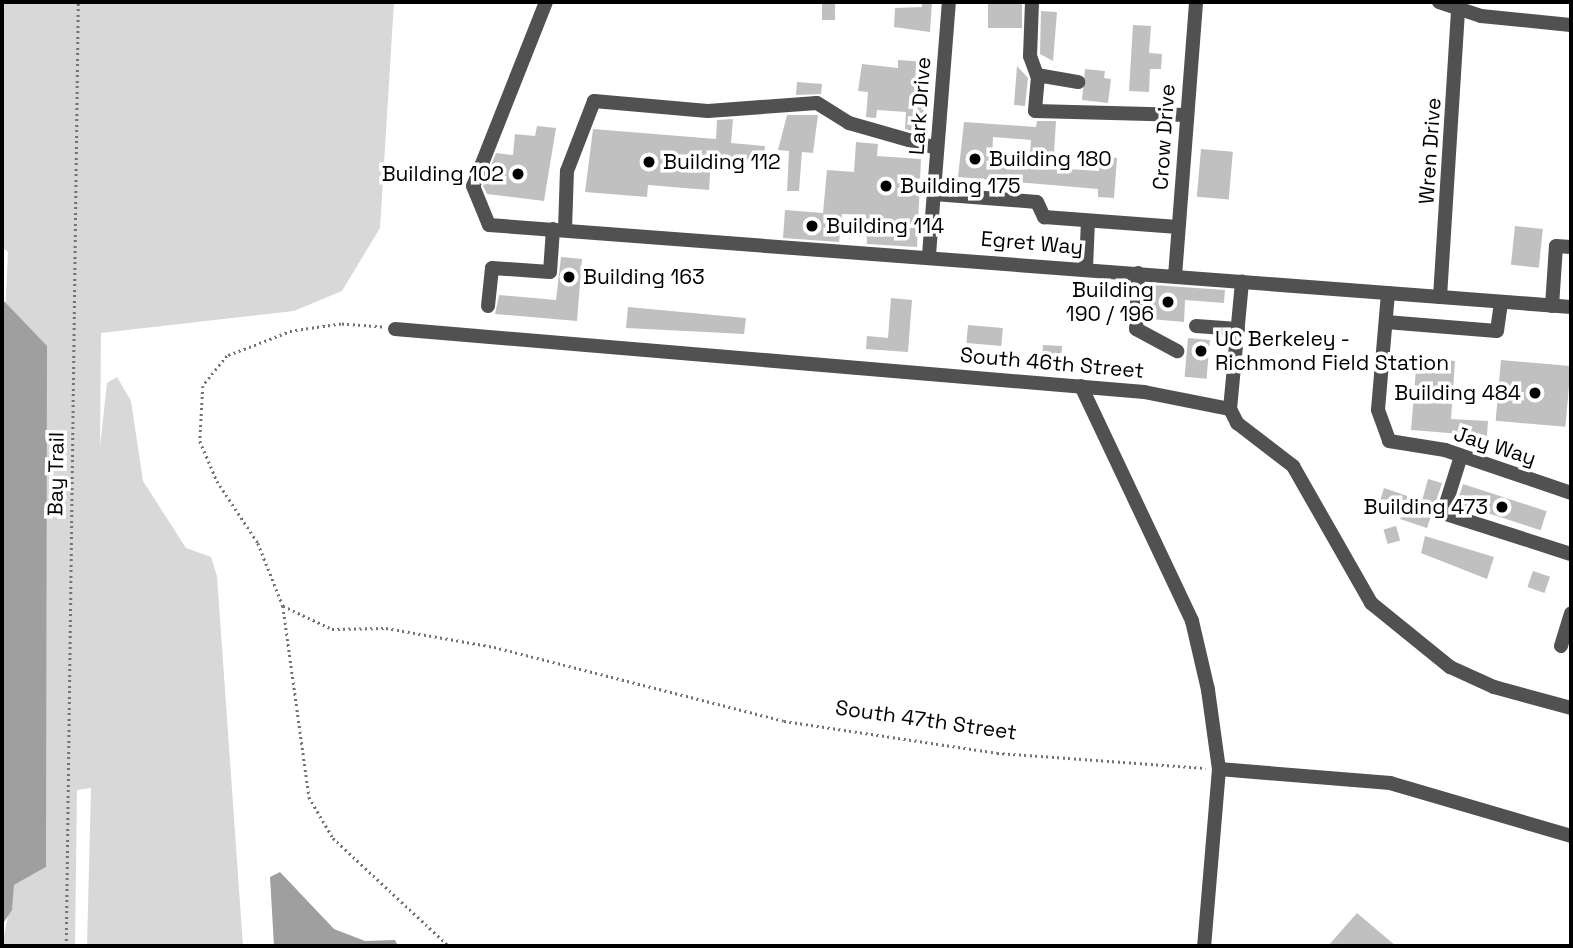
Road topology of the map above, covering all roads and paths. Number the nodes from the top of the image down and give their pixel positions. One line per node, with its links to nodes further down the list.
1 (78, 2): 45 (path, Bay Trail)
2 (546, 2): 16 (street, Egret Way)
3 (949, 2): 12 (street, Lark Drive)
4 (1032, 2): 9 (street)
5 (1196, 2): 11 (street, Crow Drive)
6 (1439, 2): 7 (street)
7 (1458, 9): 8 (street); 24 (street, Wren Drive)
8 (1571, 24)
9 (1038, 76): 10 (street); 11 (street)
10 (1078, 82)
11 (1187, 115): 15 (street, Crow Drive)
12 (937, 148): 13 (street, Lark Drive); 16 (street)
13 (934, 194): 14 (street); 18 (street, Lark Drive)
14 (1088, 221): 15 (street); 19 (street)
15 (1178, 227): 21 (street, Crow Drive)
16 (559, 229): 18 (street, Egret Way); 26 (street)
17 (1571, 247): 27 (street)
18 (929, 255): 19 (street, Egret Way)
19 (1086, 268): 20 (street, Egret Way)
20 (1139, 273): 21 (street, Egret Way); 33 (street)
21 (1174, 276): 22 (street, Egret Way)
22 (1242, 282): 23 (street, Egret Way); 32 (street)
23 (1388, 293): 24 (street, Egret Way); 29 (street, Jay Way)
24 (1440, 297): 25 (street, Egret Way)
25 (1501, 302): 27 (street, Egret Way); 29 (street)
26 (488, 306)
27 (1552, 306): 28 (street, Egret Way)
28 (1571, 307)
29 (1386, 322): 36 (street, Jay Way)
30 (1196, 326): 32 (street)
31 (395, 329): 34 (street, South 46th Street); 39 (path)
32 (1238, 329): 35 (street)
33 (1177, 351)
34 (1081, 386): 35 (street, South 46th Street); 43 (street)
35 (1230, 409): 42 (street)
36 (1461, 456): 37 (street, Jay Way); 38 (street)
37 (1571, 493)
38 (1571, 554)
39 (283, 606): 43 (path, South 47th Street); 46 (path)
40 (1571, 613): 41 (street)
41 (1562, 646)
42 (1571, 708)
43 (1219, 769): 44 (street); 47 (street)
44 (1571, 836)
45 (66, 946)
46 (449, 946)
47 (1204, 946)

